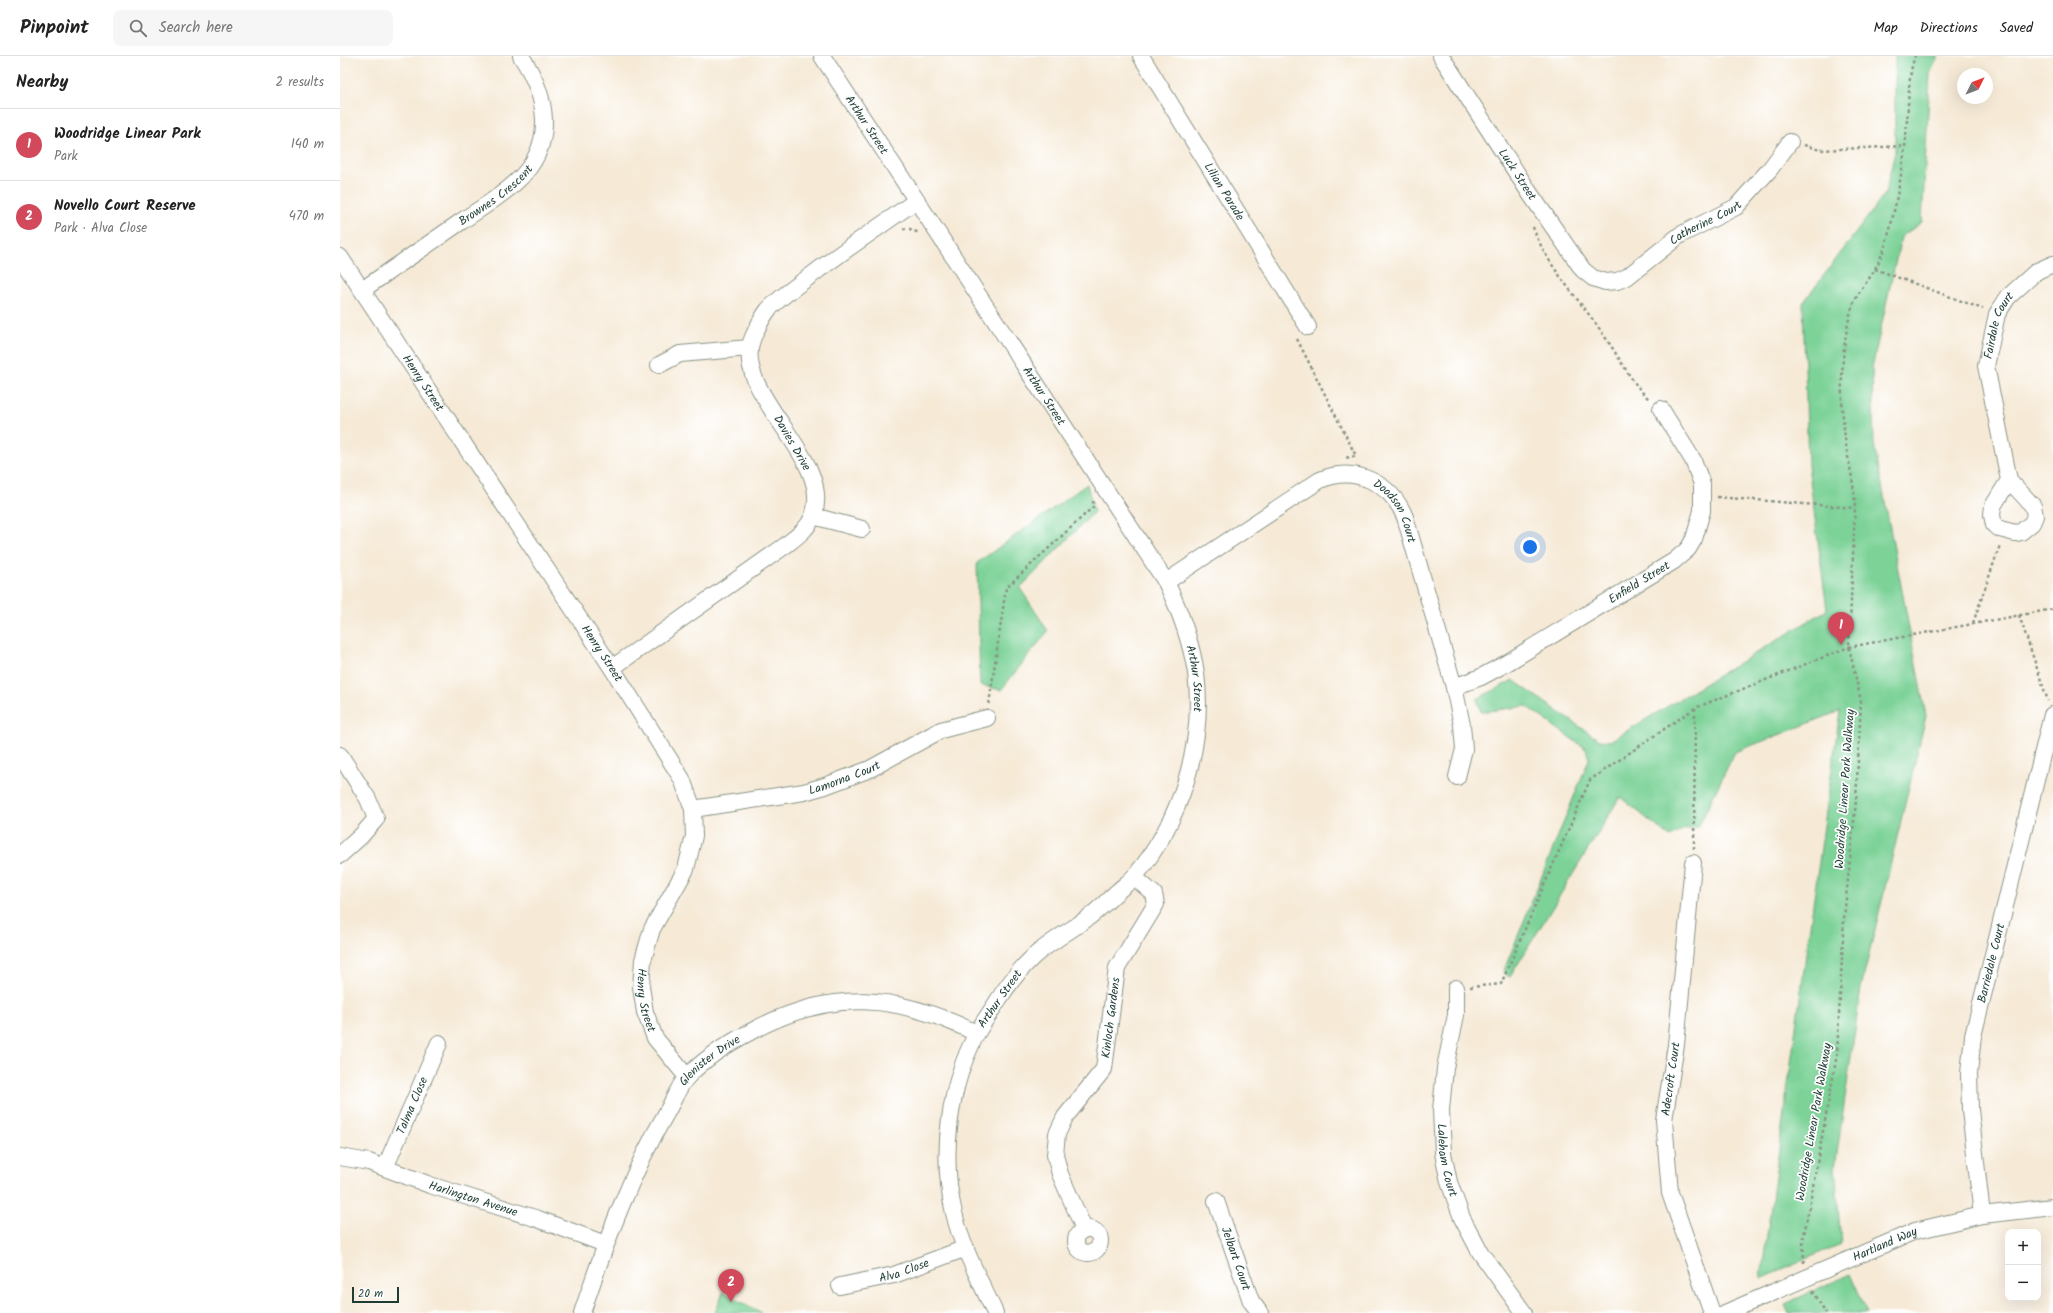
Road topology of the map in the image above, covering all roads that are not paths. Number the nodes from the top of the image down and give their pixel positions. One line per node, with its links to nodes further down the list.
1 (521, 56): 10 (street, Brownes Crescent)
2 (822, 56): 6 (street, Arthur Street)
3 (1141, 56): 11 (street, Lilian Parade)
4 (1441, 56): 9 (street, Luck Street)
5 (1790, 142): 9 (street, Catherine Court)
6 (917, 200): 12 (street); 18 (street, Arthur Street)
7 (2053, 264): 15 (street, Fairdale Court)
8 (343, 267): 10 (street, Henry Street)
9 (1605, 282)
10 (362, 290): 19 (street, Henry Street)
11 (1302, 331)
12 (749, 348): 13 (street); 16 (street, Davies Drive)
13 (659, 365)
14 (1661, 409): 20 (street, Enfield Street)
15 (2008, 480): 15 (street)
16 (813, 516): 17 (street); 19 (street, Davies Drive)
17 (862, 529)
18 (1166, 582): 20 (street, Doodson Court); 28 (street, Arthur Street)
19 (612, 668): 25 (street, Henry Street)
20 (1454, 687): 24 (street, Doodson Court)
21 (2052, 715): 37 (street, Barriedale Court)
22 (987, 718): 25 (street, Lamorna Court)
23 (340, 755): 26 (street)
24 (1457, 777)
25 (693, 809): 32 (street, Henry Street)
26 (340, 855)
27 (1693, 864): 46 (street, Adecroft Court)
28 (1134, 877): 30 (street, Arthur Street); 38 (street, Kinloch Gardens)
29 (1456, 988): 45 (street, Laleham Court)
30 (976, 1033): 32 (street, Glenister Drive); 40 (street, Arthur Street)
31 (439, 1043): 34 (street, Talma Close)
32 (687, 1077): 39 (street, Glenister Drive)
33 (340, 1157): 34 (street, Harlington Avenue)
34 (385, 1168): 39 (street, Harlington Avenue)
35 (1216, 1201): 44 (street, Jelbart Court)
36 (2053, 1207): 37 (street, Hartland Way)
37 (1982, 1215): 47 (street, Hartland Way)
38 (1084, 1229)
39 (605, 1244): 42 (street, Glenister Drive)
40 (966, 1248): 41 (street, Alva Close); 43 (street, Arthur Street)
41 (840, 1286)
42 (582, 1313)
43 (995, 1313)
44 (1260, 1313)
45 (1524, 1313)
46 (1712, 1313)
47 (1725, 1313)

